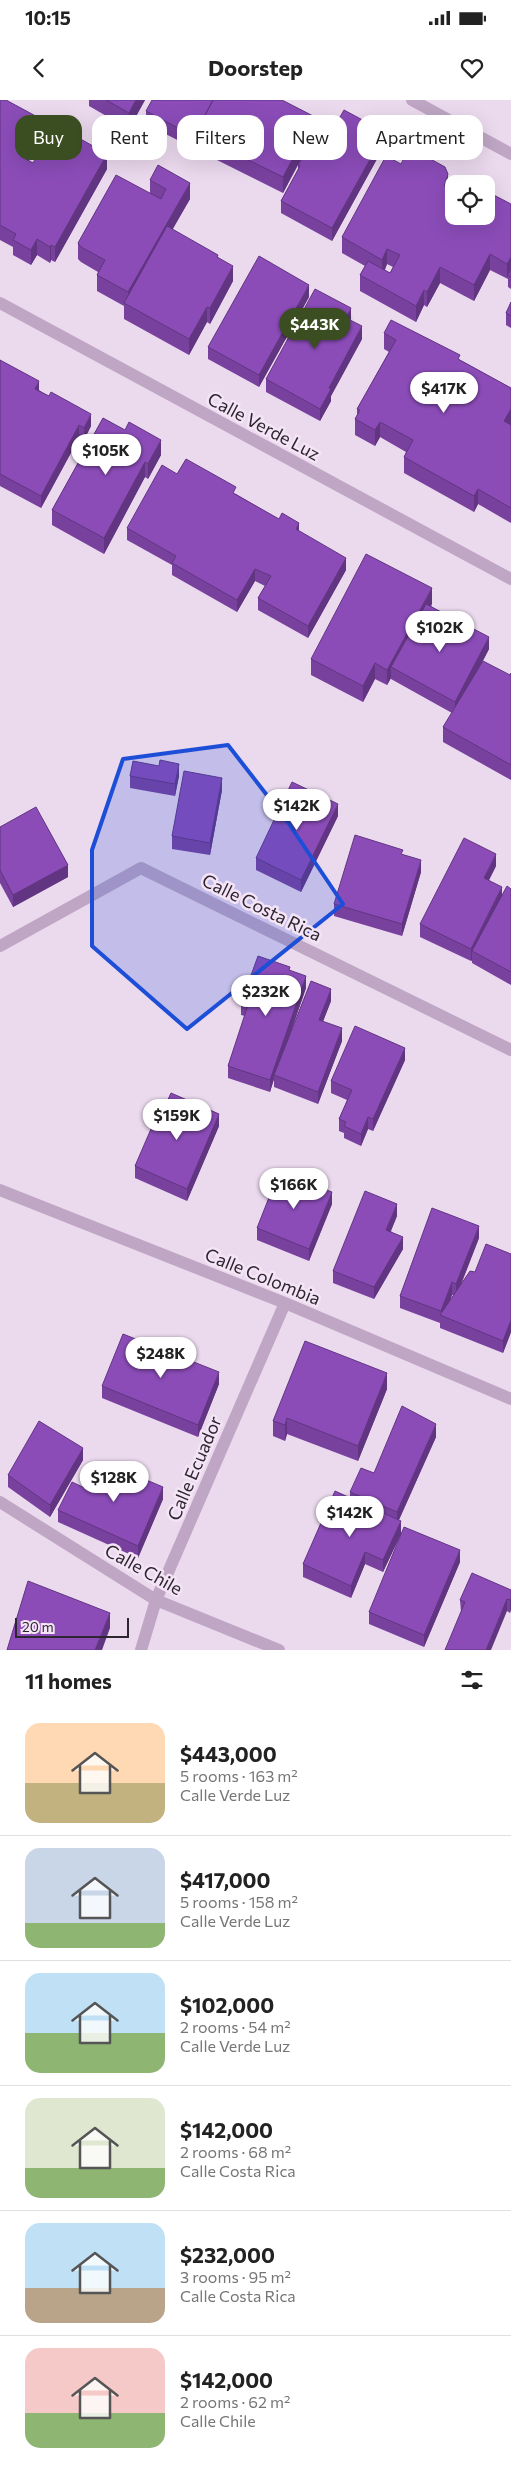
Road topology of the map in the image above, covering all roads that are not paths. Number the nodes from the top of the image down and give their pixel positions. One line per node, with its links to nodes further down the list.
1 (412, 100): 2 (street)
2 (511, 154)
3 (0, 303): 4 (street, Calle Verde Luz)
4 (511, 579)
5 (0, 946): 6 (street, Calle Costa Rica)
6 (511, 1050)
7 (0, 1190): 8 (street, Calle Colombia)
8 (285, 1303): 9 (street, Calle Colombia); 11 (street, Calle Ecuador)
9 (511, 1399)
10 (0, 1502): 11 (street, Calle Chile)
11 (156, 1600): 12 (street, Calle Ecuador); 13 (street, Calle Chile)
12 (141, 1650)
13 (280, 1650)

